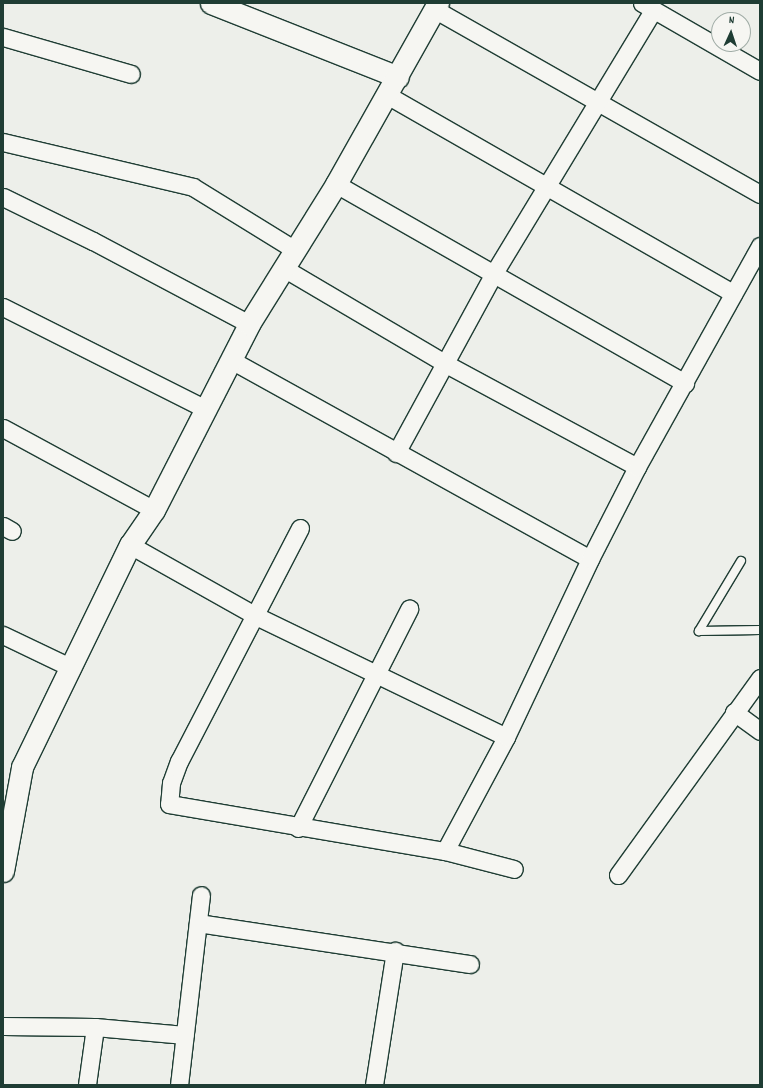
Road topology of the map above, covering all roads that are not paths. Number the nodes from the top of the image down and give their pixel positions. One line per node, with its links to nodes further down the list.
1 (211, 3): 7 (street)
2 (436, 6): 7 (street); 9 (street)
3 (647, 7): 5 (street); 9 (street)
4 (3, 37): 6 (street)
5 (760, 71)
6 (131, 74)
7 (398, 77): 8 (street)
8 (387, 95): 11 (street); 12 (street)
9 (596, 100): 12 (street); 13 (street)
10 (3, 142): 16 (street)
11 (336, 184): 16 (street); 18 (street)
12 (546, 188): 18 (street); 19 (street)
13 (760, 194)
14 (3, 197): 21 (street)
15 (760, 246): 19 (street)
16 (296, 250): 17 (street)
17 (285, 268): 21 (street); 23 (street)
18 (494, 273): 23 (street); 24 (street)
19 (734, 293): 24 (street)
20 (3, 306): 25 (street)
21 (249, 324): 22 (street)
22 (231, 360): 25 (street); 27 (street)
23 (446, 364): 27 (street); 28 (street)
24 (686, 383): 28 (street)
25 (204, 408): 29 (street)
26 (3, 428): 29 (street)
27 (396, 453): 32 (street)
28 (637, 467): 32 (street)
29 (154, 510): 31 (street)
30 (300, 528): 35 (street)
31 (130, 545): 35 (street); 38 (street)
32 (590, 559): 43 (street)
33 (740, 561): 36 (lane)
34 (410, 609): 39 (street)
35 (254, 615): 39 (street); 44 (street)
36 (760, 630)
37 (3, 635): 38 (street)
38 (72, 668): 47 (street)
39 (377, 673): 43 (street); 44 (street)
40 (760, 678): 41 (street)
41 (734, 712): 42 (street); 48 (street)
42 (760, 731)
43 (506, 737): 45 (street)
44 (298, 828): 45 (street)
45 (445, 851): 46 (street)
46 (514, 869)
47 (3, 871)
48 (618, 875)
49 (201, 895): 50 (street)
50 (198, 923): 51 (street); 55 (street)
51 (395, 950): 52 (street); 58 (street)
52 (470, 964)
53 (3, 1026): 54 (street)
54 (95, 1028): 55 (street); 56 (street)
55 (185, 1035): 57 (street)
56 (87, 1085)
57 (179, 1085)
58 (374, 1085)

